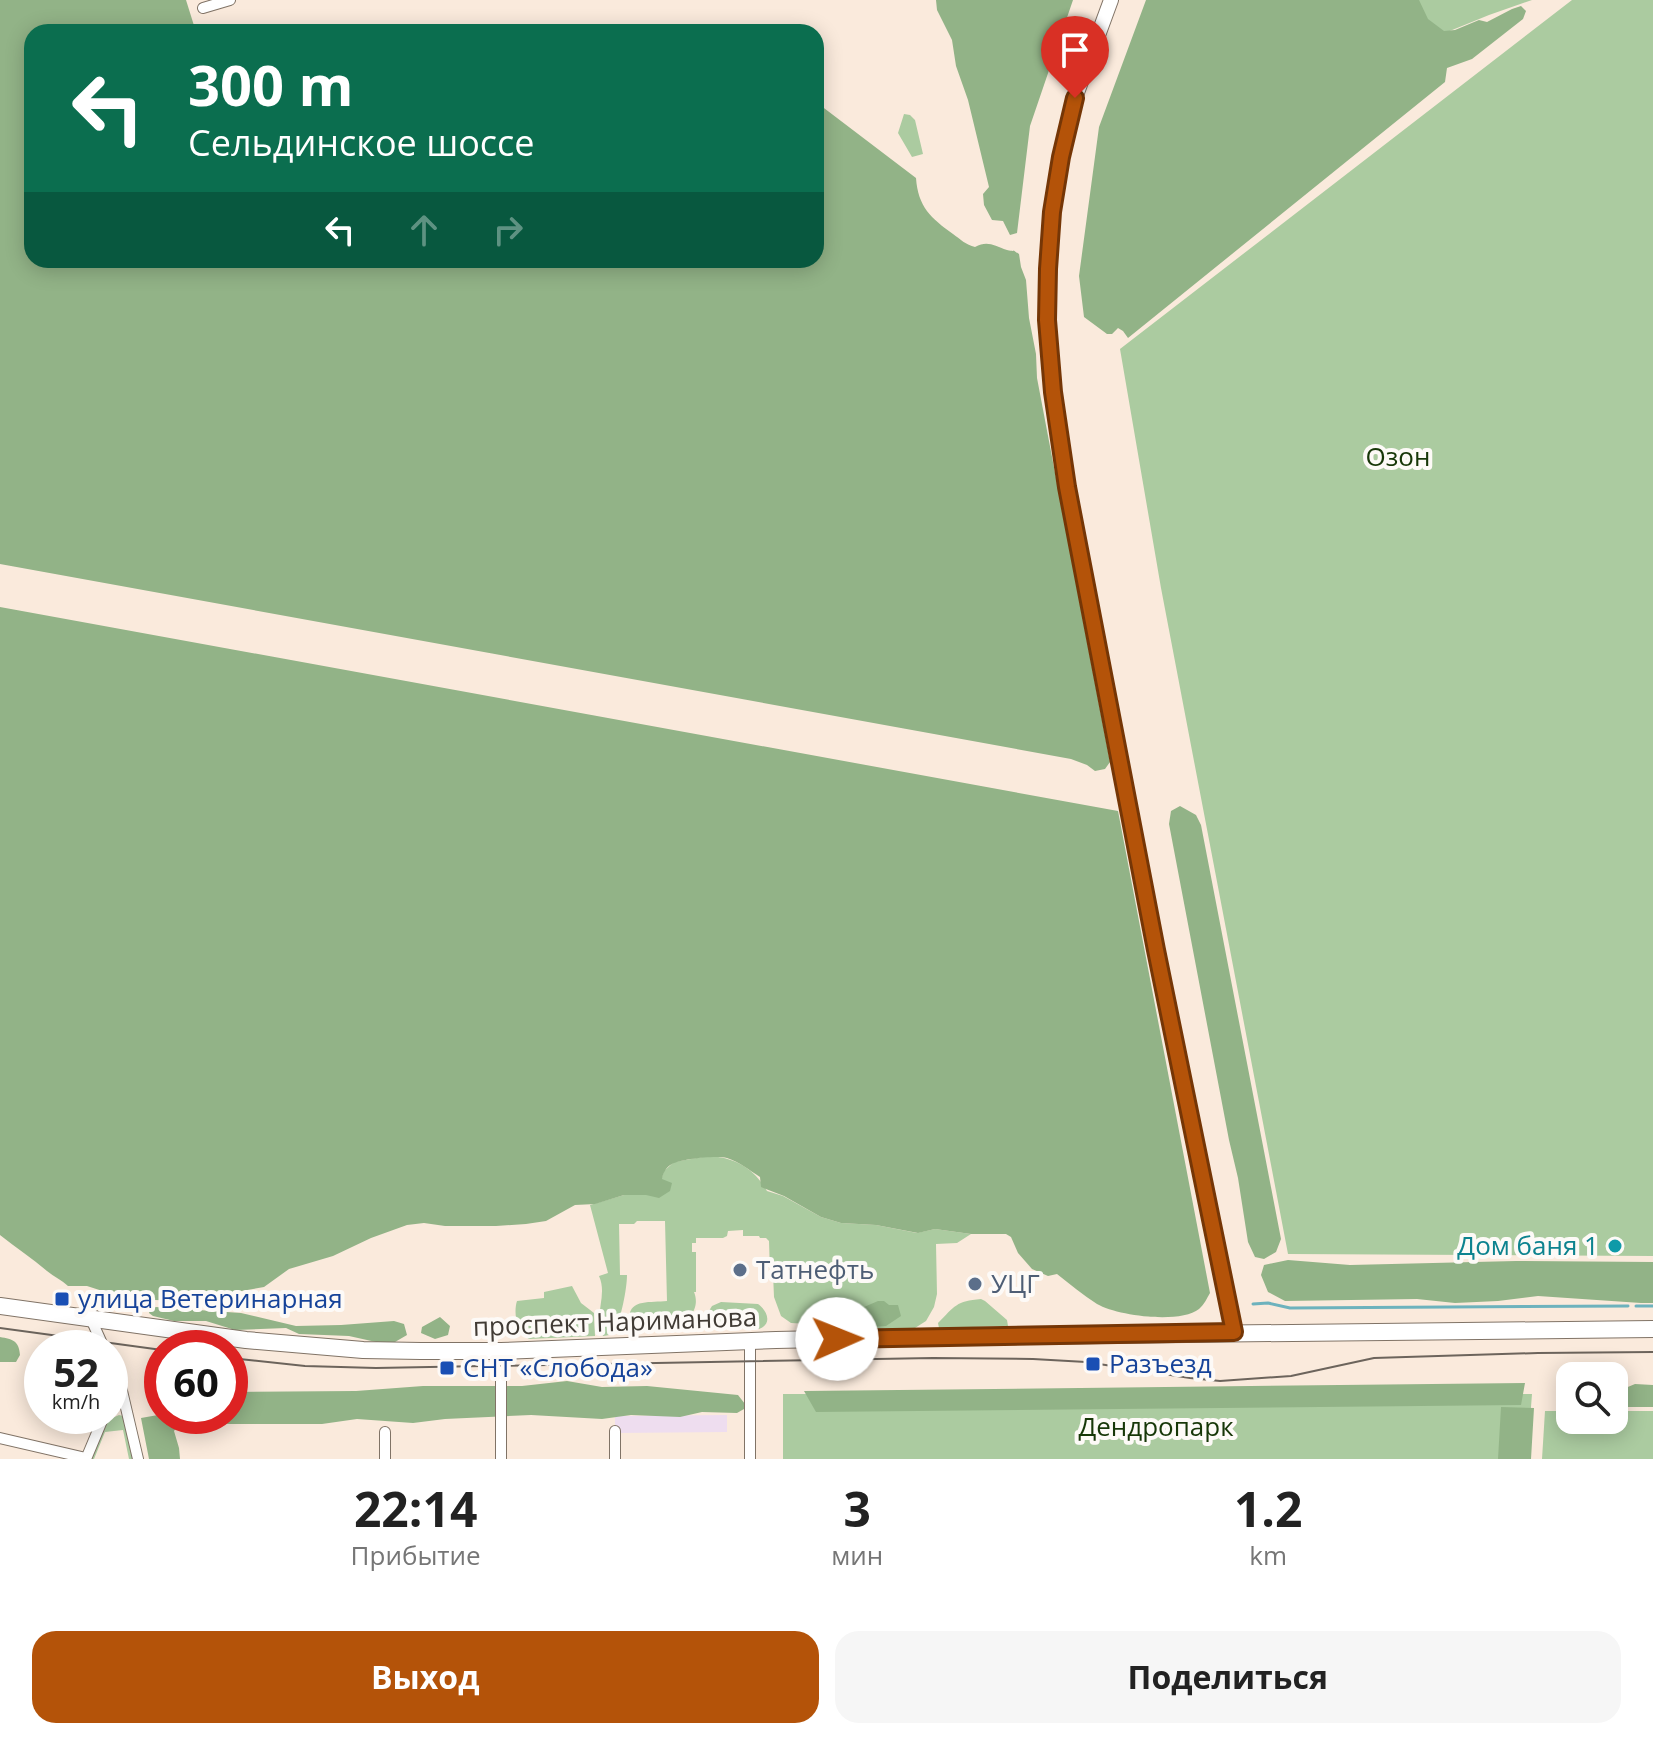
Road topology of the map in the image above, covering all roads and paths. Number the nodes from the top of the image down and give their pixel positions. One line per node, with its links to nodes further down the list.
1 (230, 0): 3 (street)
2 (1111, 0): 8 (main road)
3 (203, 8)
4 (0, 1306): 5 (main road, проспект Нариманова)
5 (91, 1319): 7 (street); 10 (main road, проспект Нариманова)
6 (1653, 1329): 8 (main road, проспект Нариманова)
7 (96, 1330)
8 (1234, 1332): 9 (main road, проспект Нариманова)
9 (750, 1341): 10 (main road, проспект Нариманова); 21 (street)
10 (501, 1351): 19 (street)
11 (128, 1416): 17 (street)
12 (615, 1431): 20 (street)
13 (385, 1432): 18 (street)
14 (96, 1434): 16 (street)
15 (0, 1438): 16 (street)
16 (86, 1459)
17 (138, 1459)
18 (385, 1459)
19 (501, 1459)
20 (615, 1459)
21 (750, 1459)

